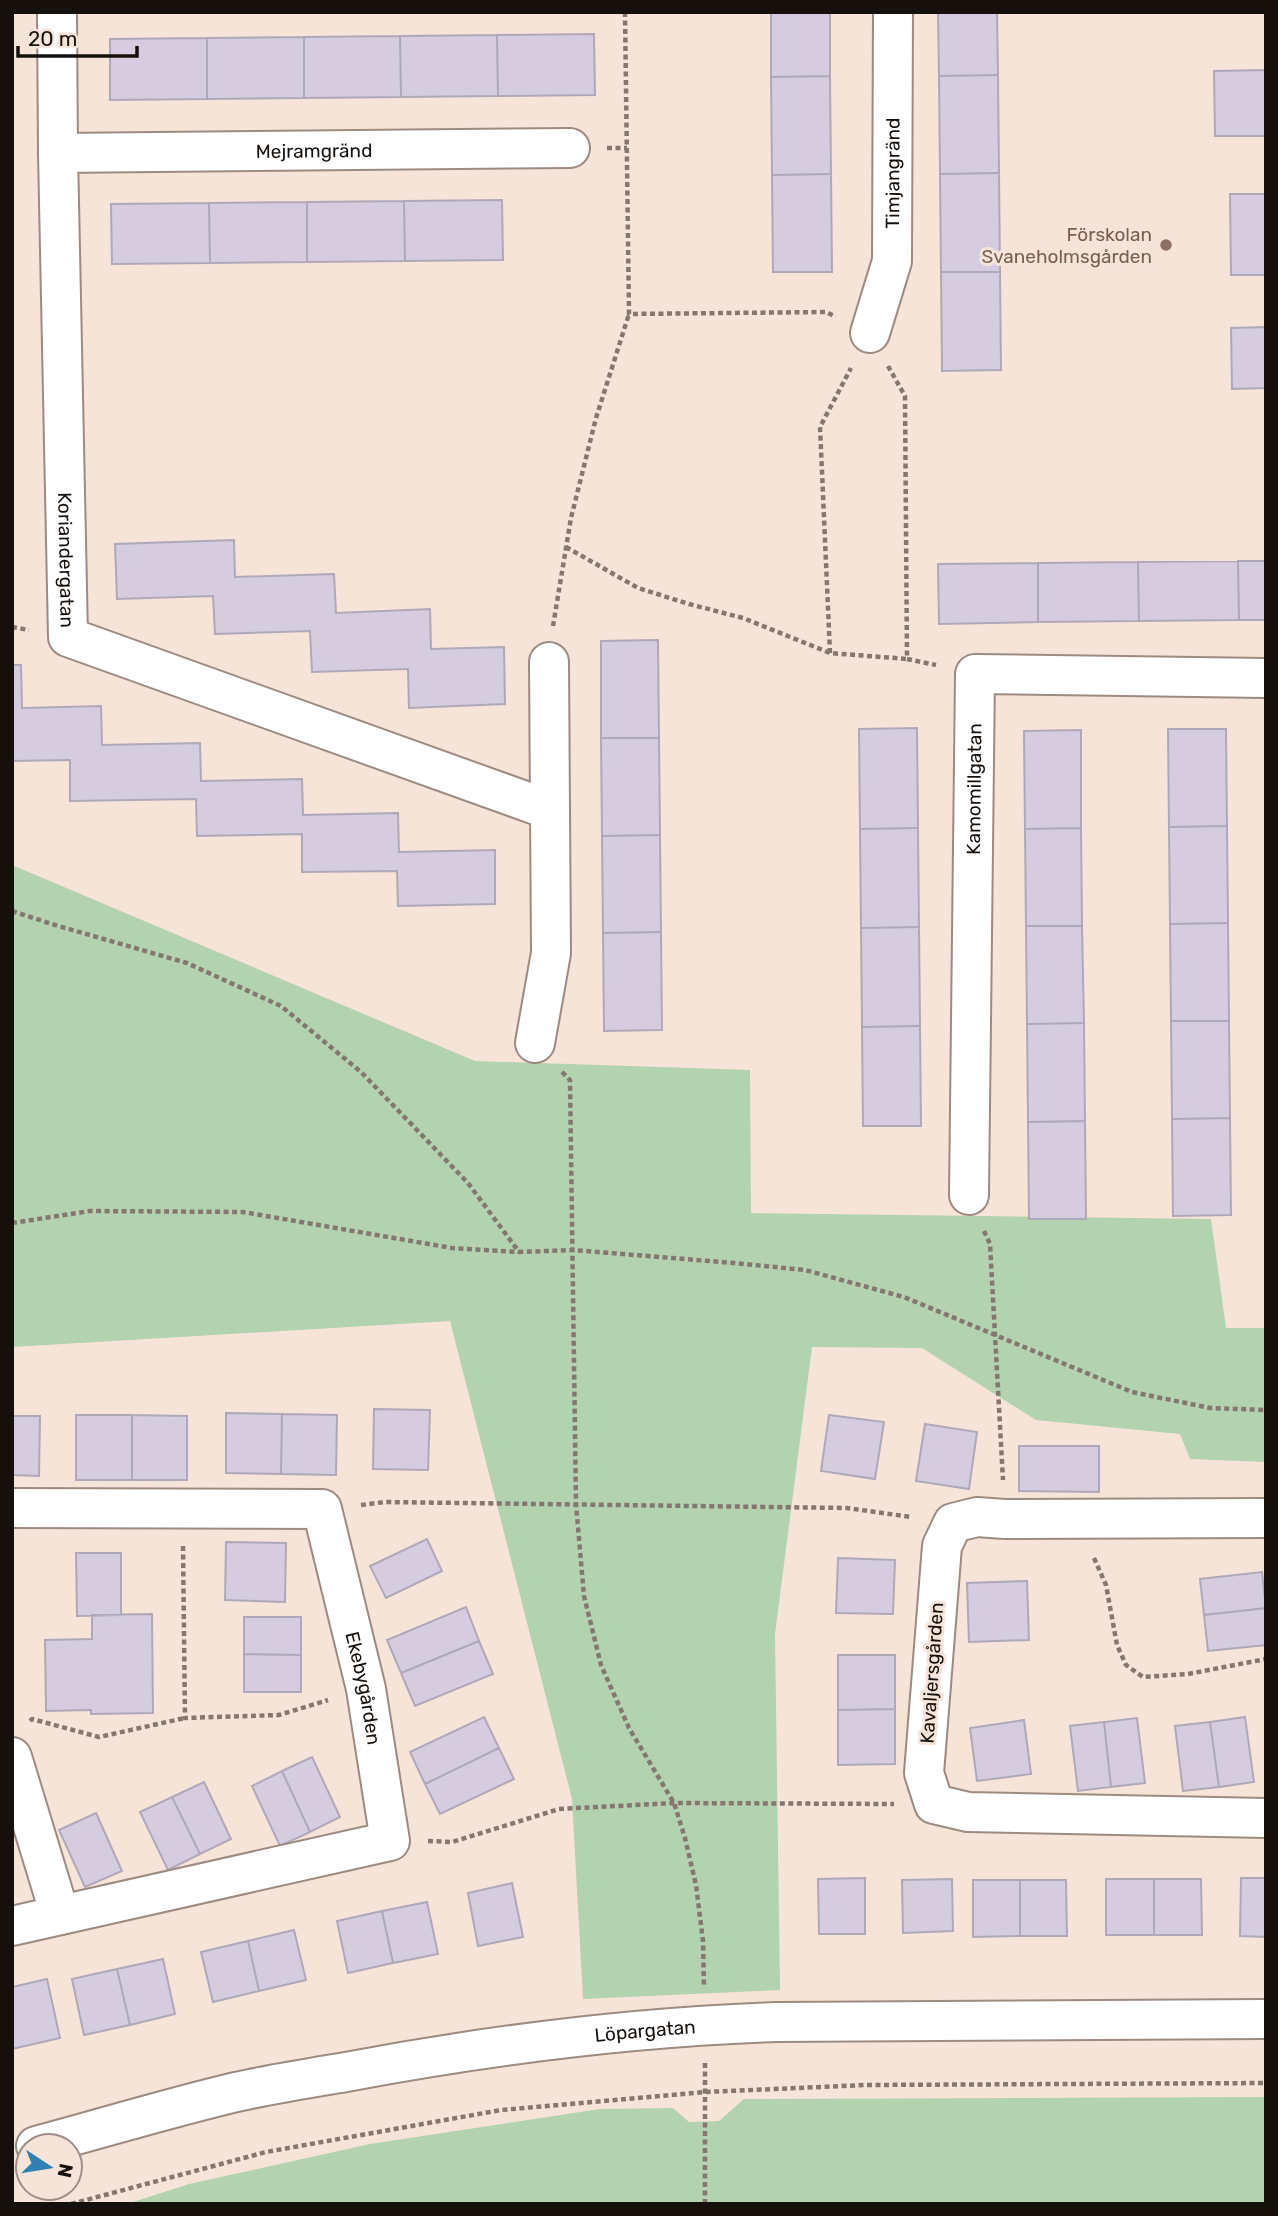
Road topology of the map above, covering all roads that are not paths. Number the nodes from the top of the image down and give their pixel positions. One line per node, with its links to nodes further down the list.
1 (57, 12): 4 (street, Koriandergatan)
2 (893, 12): 5 (street, Timjangränd)
3 (570, 148): 4 (street, Mejramgränd)
4 (58, 153): 8 (street, Koriandergatan)
5 (870, 333)
6 (549, 663): 8 (street)
7 (1266, 678): 10 (street, Kamomillgatan)
8 (550, 810): 9 (street)
9 (535, 1043)
10 (969, 1195)
11 (12, 1508): 15 (street, Ekebygården)
12 (1266, 1518): 14 (street, Kavaljersgården)
13 (17, 1742): 15 (street)
14 (1266, 1818)
15 (60, 1915): 16 (street)
16 (12, 1926)
17 (1266, 2019): 18 (street, Löpargatan)
18 (84, 2133)

